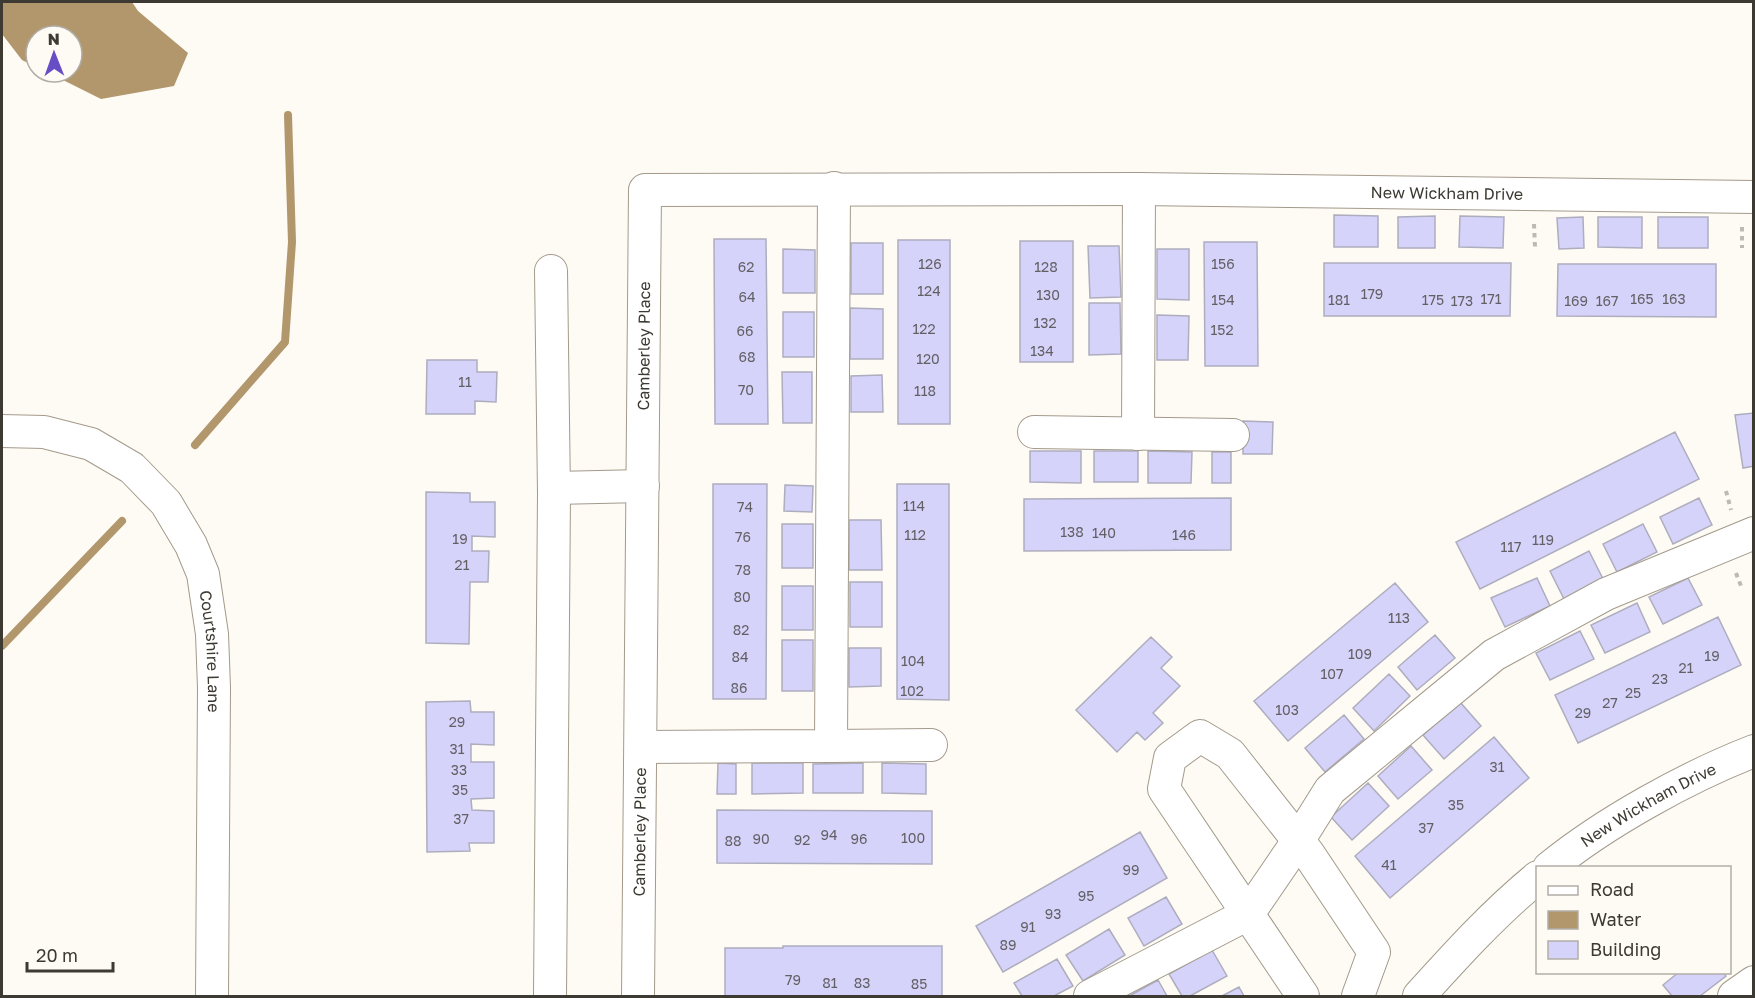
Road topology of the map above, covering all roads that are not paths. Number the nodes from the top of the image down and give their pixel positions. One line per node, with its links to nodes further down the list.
1 (834, 188): 2 (street, Camberley Place); 9 (street, Camberley Place); 12 (street)
2 (1139, 189): 3 (street, New Wickham Drive); 7 (street)
3 (1754, 198)
4 (550, 271): 10 (street)
5 (2, 431): 21 (street, Courtshire Lane)
6 (1034, 432): 7 (street)
7 (1138, 434): 8 (street)
8 (1233, 435)
9 (643, 486): 10 (street); 14 (street, Camberley Place)
10 (554, 488): 22 (street)
11 (1754, 533): 16 (street)
12 (831, 746): 13 (street); 14 (street)
13 (930, 746)
14 (641, 747): 23 (street, Camberley Place)
15 (1754, 751): 17 (street, New Wickham Drive)
16 (1298, 841): 19 (street); 19 (street); 26 (street)
17 (1550, 866)
18 (1536, 879): 27 (street)
19 (1248, 914): 24 (street); 25 (street)
20 (1754, 982): 28 (street)
21 (212, 996)
22 (550, 996)
23 (638, 996)
24 (1090, 996)
25 (1304, 996)
26 (1358, 996)
27 (1419, 996)
28 (1734, 996)

